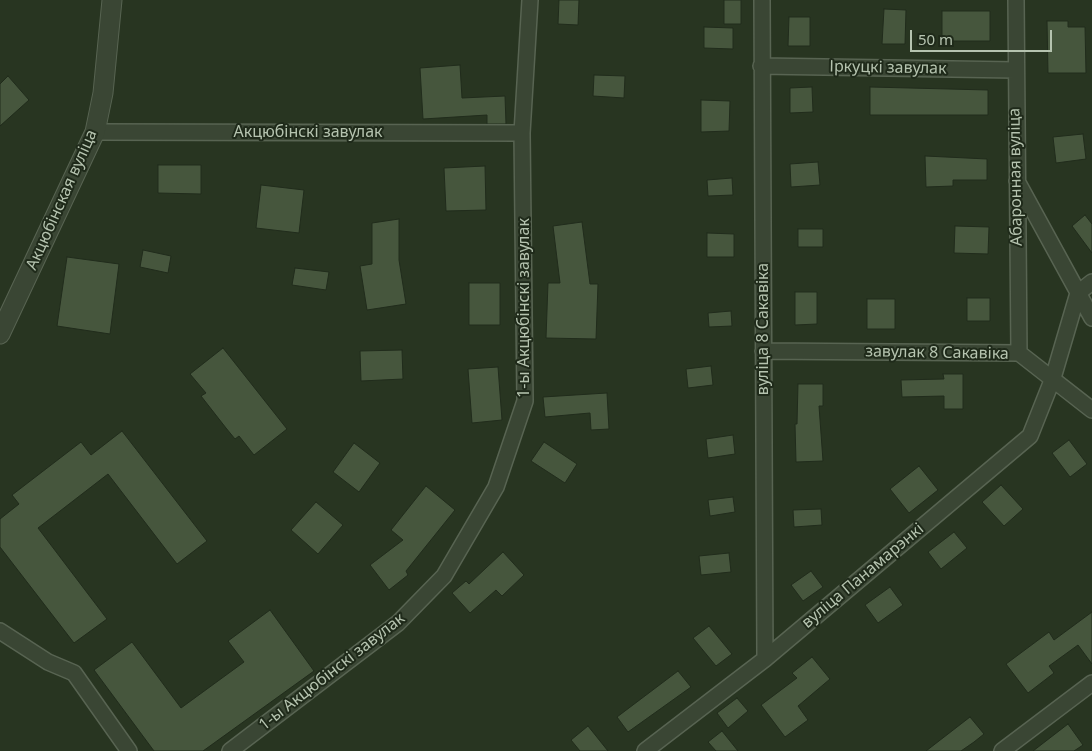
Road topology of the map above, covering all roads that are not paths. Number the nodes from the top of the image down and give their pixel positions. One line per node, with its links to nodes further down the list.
1 (112, 0): 7 (street, Акцюбінская вуліца)
2 (530, 0): 8 (street, 1-ы Акцюбінскі завулак)
3 (762, 0): 5 (street, вуліца 8 Сакавіка)
4 (1016, 0): 6 (street, Абаронная вуліца)
5 (761, 66): 6 (street, Іркуцкі завулак); 14 (street, вуліца 8 Сакавіка)
6 (1015, 70): 9 (street, Абаронная вуліца)
7 (94, 132): 8 (street, Акцюбінскі завулак); 13 (street, Акцюбінская вуліца)
8 (522, 133): 22 (street, 1-ы Акцюбінскі завулак)
9 (1016, 180): 11 (street); 15 (street, Абаронная вуліца)
10 (1092, 282): 11 (street)
11 (1078, 293): 12 (street); 16 (street, вуліца Панамарэнкі)
12 (1092, 318)
13 (0, 334)
14 (763, 350): 15 (street, завулак 8 Сакавіка); 19 (street, вуліца 8 Сакавіка)
15 (1019, 354): 16 (street, завулак 8 Сакавіка)
16 (1053, 378): 17 (street, завулак 8 Сакавіка); 19 (street, вуліца Панамарэнкі)
17 (1092, 410)
18 (0, 631): 21 (street)
19 (765, 659): 23 (street, вуліца Панамарэнкі)
20 (1092, 682): 24 (street)
21 (129, 751)
22 (230, 751)
23 (645, 751)
24 (1002, 751)

